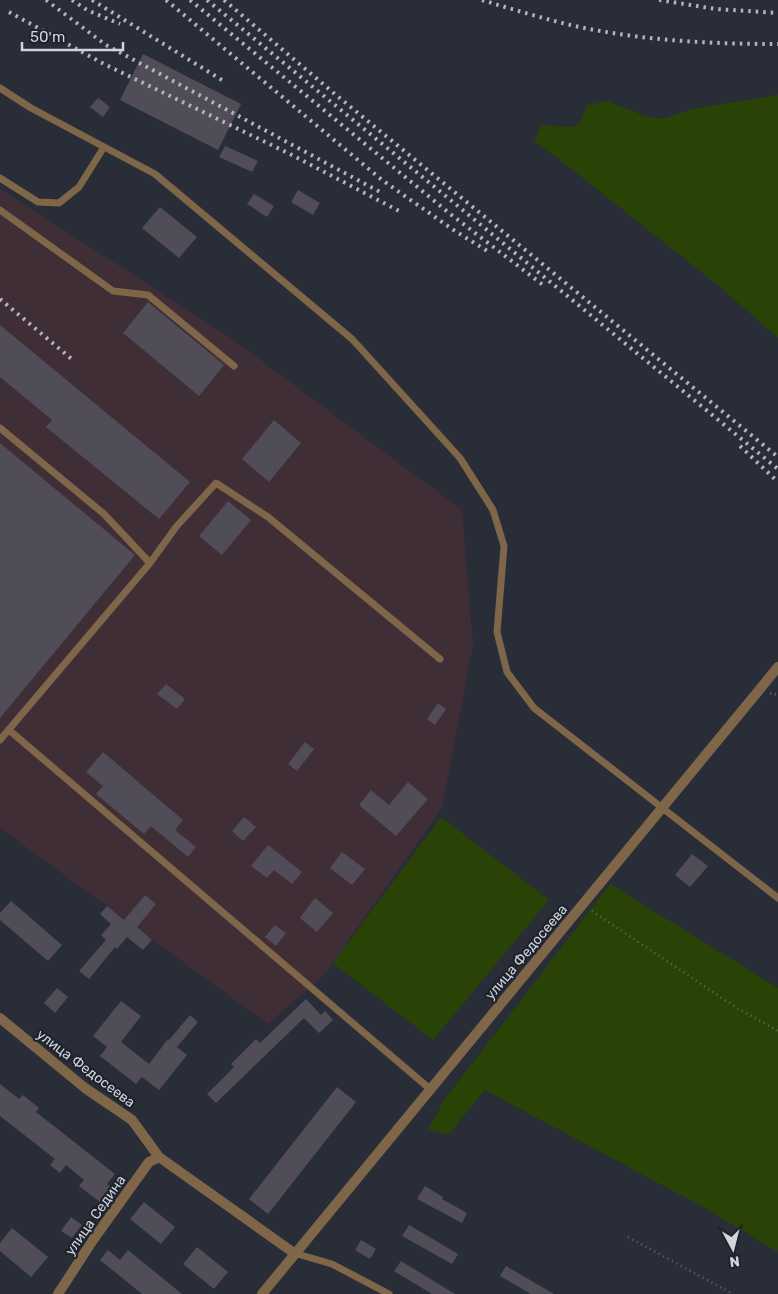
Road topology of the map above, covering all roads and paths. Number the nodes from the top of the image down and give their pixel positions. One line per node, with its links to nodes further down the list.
1 (0, 88): 2 (lane)
2 (104, 147): 3 (lane); 12 (lane)
3 (0, 178)
4 (0, 210): 5 (lane)
5 (234, 366)
6 (0, 428): 7 (lane)
7 (150, 563): 8 (lane); 10 (lane)
8 (440, 659)
9 (778, 667): 12 (street, улица Федосеева)
10 (9, 730): 11 (lane); 17 (lane)
11 (0, 740)
12 (663, 808): 13 (lane); 14 (street, улица Федосеева)
13 (778, 898)
14 (583, 904): 16 (path); 17 (street, улица Федосеева)
15 (0, 1018): 18 (street, улица Федосеева)
16 (778, 1031)
17 (430, 1089): 20 (street, улица Федосеева)
18 (159, 1157): 20 (street, улица Федосеева); 21 (street, улица Седина)
19 (628, 1237): 24 (path)
20 (294, 1253): 22 (street, улица Федосеева); 23 (lane)
21 (58, 1294)
22 (262, 1294)
23 (389, 1294)
24 (733, 1294)

